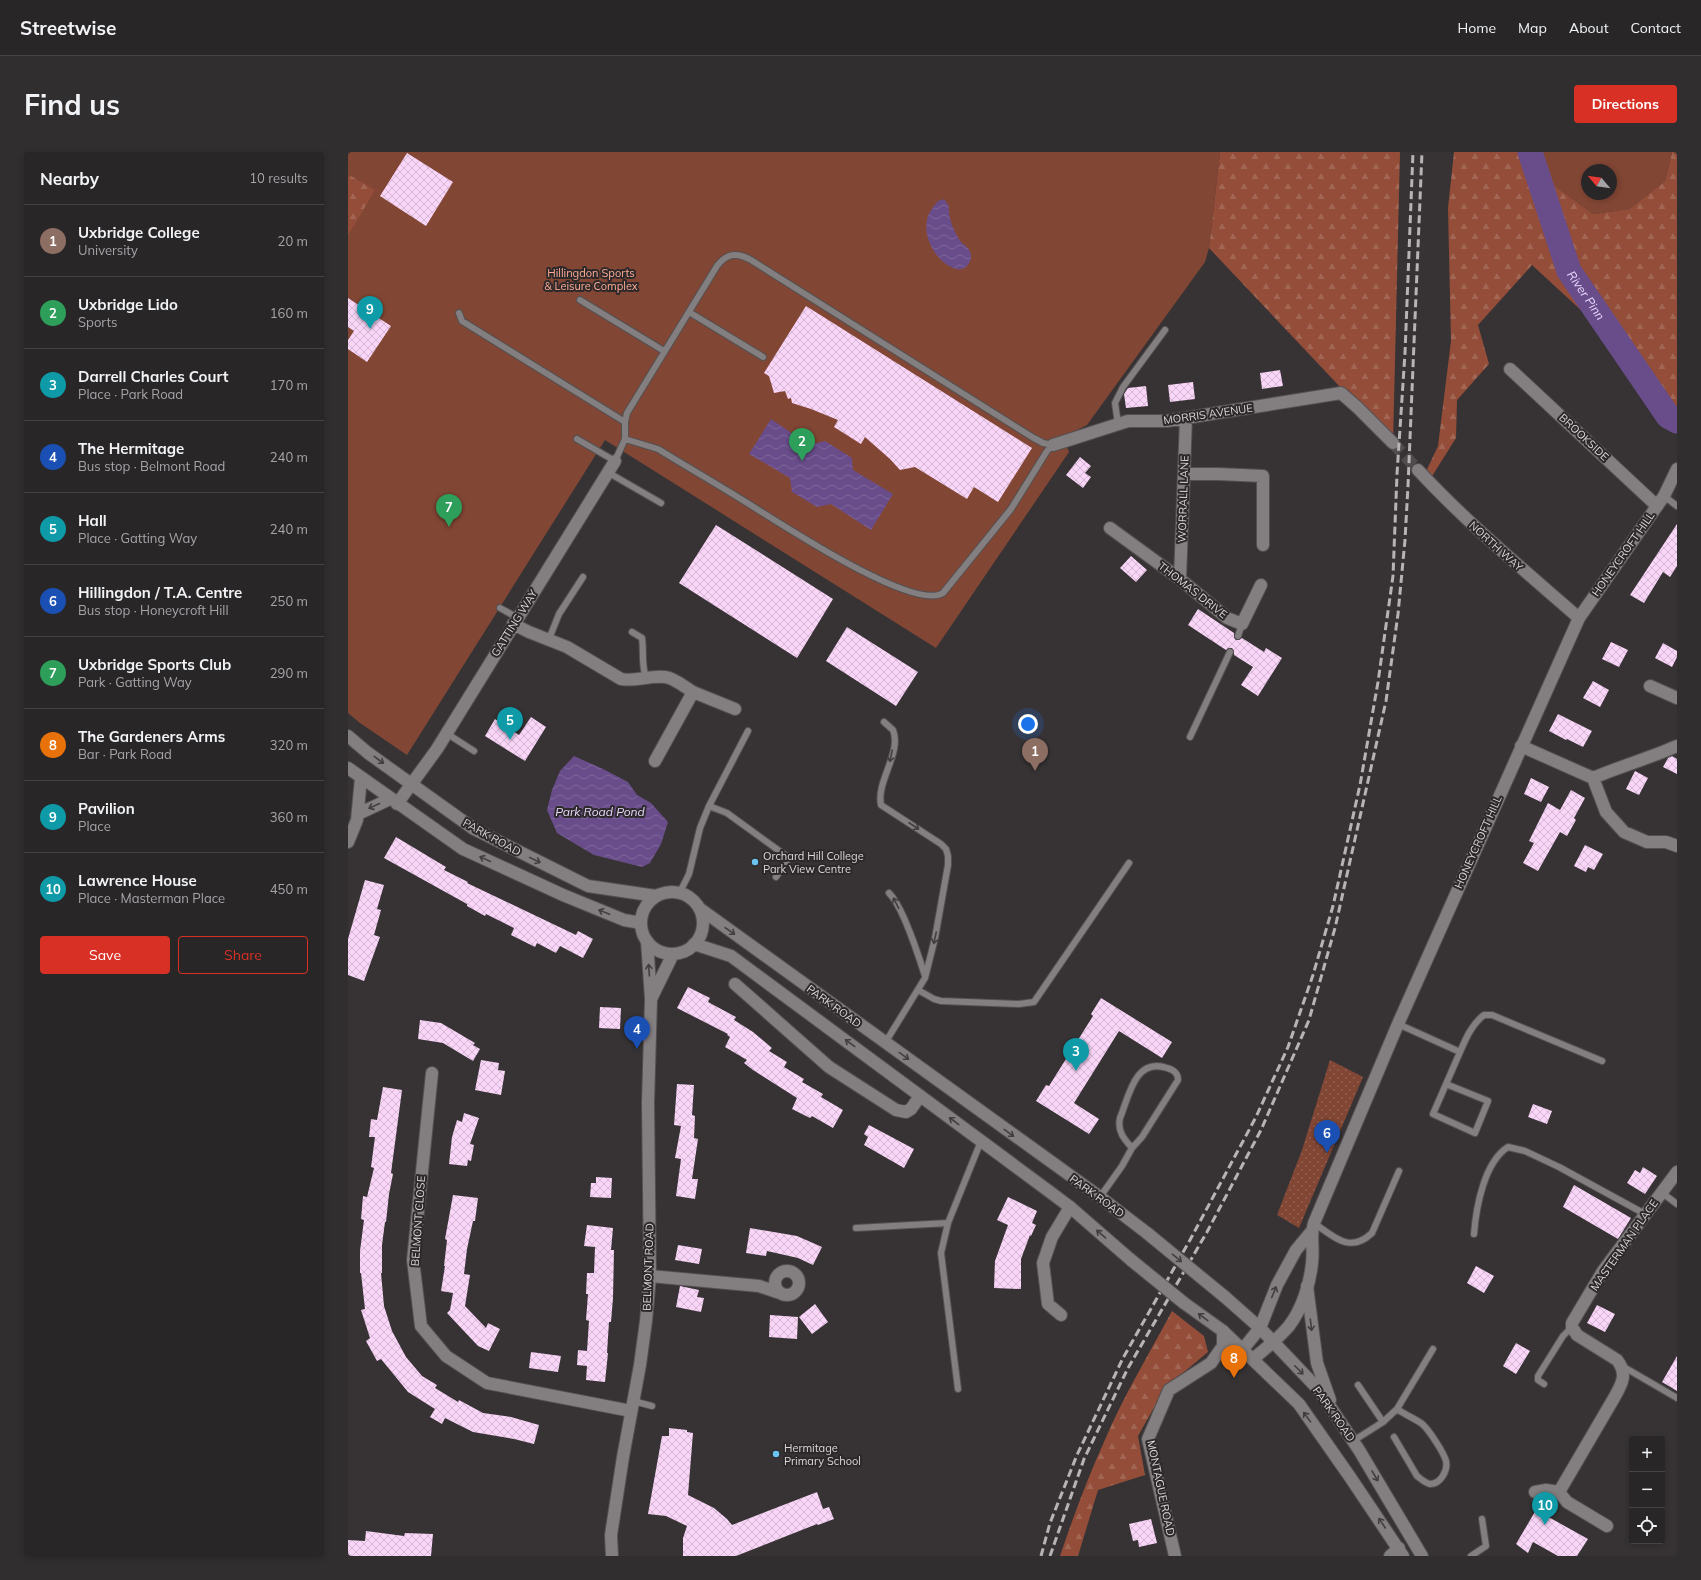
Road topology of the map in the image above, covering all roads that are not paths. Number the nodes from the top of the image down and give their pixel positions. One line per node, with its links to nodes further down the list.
1 (580, 300): 5 (lane)
2 (689, 312): 5 (lane); 6 (lane); 14 (lane)
3 (459, 313): 9 (lane)
4 (1165, 330): 10 (lane)
5 (664, 351): 9 (lane)
6 (763, 357)
7 (1510, 369): 20 (street, BROOKSIDE)
8 (1186, 418): 10 (street, MORRIS AVENUE); 13 (street, MORRIS AVENUE); 19 (street, WORRALL LANE)
9 (625, 422): 12 (lane)
10 (1118, 424): 14 (street, MORRIS AVENUE)
11 (577, 439): 15 (lane)
12 (625, 439): 14 (lane); 15 (lane)
13 (1393, 443)
14 (1053, 445)
15 (615, 461): 18 (street, GATTING WAY)
16 (1677, 469): 20 (street, HONEYCROFT HILL)
17 (1418, 470): 29 (street, NORTH WAY)
18 (609, 473): 21 (lane); 30 (street, GATTING WAY)
19 (1184, 474): 24 (street); 26 (street, WORRALL LANE)
20 (1660, 501): 22 (lane); 29 (street, HONEYCROFT HILL)
21 (661, 503)
22 (1677, 506)
23 (1110, 528): 26 (street, THOMAS DRIVE)
24 (1263, 545)
25 (584, 578): 32 (lane)
26 (1180, 579): 27 (street, THOMAS DRIVE)
27 (1261, 585)
28 (500, 608): 30 (lane)
29 (1579, 618): 44 (street, HONEYCROFT HILL)
30 (516, 621): 32 (street); 41 (street, GATTING WAY)
31 (632, 632): 34 (lane)
32 (549, 639): 34 (street)
33 (1230, 652): 43 (lane)
34 (646, 678): 36 (street)
35 (1650, 686): 37 (street)
36 (693, 692): 38 (street); 47 (street)
37 (1677, 698)
38 (735, 709)
39 (884, 722): 67 (lane, one-way to 67)
40 (748, 731): 53 (lane)
41 (446, 733): 46 (lane); 51 (street, GATTING WAY)
42 (348, 736): 51 (street, PARK ROAD, one-way to 51)
43 (1190, 737)
44 (1521, 746): 50 (street); 71 (street, HONEYCROFT HILL)
45 (1677, 746): 50 (street)
46 (474, 751)
47 (655, 761)
48 (348, 768): 49 (street, PARK ROAD)
49 (362, 778): 52 (street, PARK ROAD); 54 (street)
50 (1593, 778): 56 (street)
51 (411, 785): 52 (street, GATTING WAY); 61 (street, PARK ROAD, one-way to 61)
52 (393, 801): 54 (street, one-way to 54); 63 (street, PARK ROAD, one-way to 52)
53 (709, 806): 58 (lane); 59 (lane)
54 (358, 814): 55 (street)
55 (348, 842)
56 (1677, 846)
57 (1129, 863): 69 (lane)
58 (776, 877)
59 (680, 892): 61 (street); 62 (street)
60 (889, 893): 67 (lane, one-way to 60)
61 (656, 896): 63 (street)
62 (699, 908): 65 (street); 72 (street, PARK ROAD, one-way to 72)
63 (641, 923): 64 (street)
64 (647, 940): 66 (street); 70 (street, BELMONT ROAD, one-way to 64)
65 (694, 944): 66 (street); 77 (street, PARK ROAD, one-way to 65)
66 (673, 954): 70 (street)
67 (925, 978): 69 (lane)
68 (735, 984): 77 (street)
69 (918, 990): 72 (lane)
70 (651, 999): 92 (street, BELMONT ROAD)
71 (1398, 1024): 73 (lane); 89 (street, HONEYCROFT HILL)
72 (885, 1043): 83 (street, PARK ROAD, one-way to 83)
73 (1460, 1052): 74 (lane); 76 (lane)
74 (1602, 1061)
75 (432, 1073): 109 (street, BELMONT CLOSE)
76 (1446, 1084): 76 (lane)
77 (920, 1096): 78 (street, PARK ROAD, one-way to 77)
78 (981, 1142): 85 (street, PARK ROAD); 87 (lane)
79 (1132, 1148): 79 (lane); 83 (lane)
80 (1399, 1171): 89 (lane)
81 (1677, 1172): 82 (street, MASTERMAN PLACE)
82 (1662, 1192): 84 (lane); 86 (street, MASTERMAN PLACE)
83 (1100, 1197): 98 (street, PARK ROAD, one-way to 98, bridge)
84 (1677, 1204)
85 (1070, 1207): 96 (street); 99 (street, PARK ROAD, one-way to 85, bridge)
86 (1645, 1214): 90 (lane); 97 (street, MASTERMAN PLACE)
87 (948, 1223): 88 (lane); 107 (lane)
88 (856, 1228)
89 (1313, 1228): 94 (street, HONEYCROFT HILL); 98 (street, HONEYCROFT HILL, one-way to 89)
90 (1474, 1234)
91 (779, 1274): 93 (street); 95 (street); 95 (street)
92 (650, 1276): 93 (street); 109 (street, BELMONT ROAD)
93 (759, 1286): 95 (street)
94 (1307, 1286): 100 (street, HONEYCROFT HILL); 112 (street, one-way to 112)
95 (780, 1293)
96 (1061, 1314)
97 (1572, 1327): 104 (street); 105 (lane)
98 (1260, 1328): 100 (street, PARK ROAD); 102 (street, HONEYCROFT HILL)
99 (1223, 1331): 102 (street, PARK ROAD); 122 (street, MONTAGUE ROAD)
100 (1272, 1343): 103 (street, HONEYCROFT HILL); 112 (street, PARK ROAD, one-way to 112)
101 (1434, 1348): 111 (lane)
102 (1243, 1349): 103 (street, PARK ROAD)
103 (1253, 1359): 120 (street, PARK ROAD, one-way to 103)
104 (1622, 1366): 108 (lane); 117 (street)
105 (1544, 1384)
106 (1358, 1385): 113 (lane)
107 (958, 1389)
108 (1677, 1398)
109 (632, 1406): 110 (lane); 121 (street, BELMONT ROAD)
110 (652, 1406)
111 (1396, 1409): 113 (lane); 114 (lane)
112 (1335, 1414): 115 (street, PARK ROAD)
113 (1383, 1422): 115 (lane)
114 (1394, 1437)
115 (1353, 1441): 123 (street, PARK ROAD, one-way to 123)
116 (1535, 1492): 117 (street)
117 (1559, 1492): 119 (street)
118 (1482, 1519): 124 (lane)
119 (1607, 1526)
120 (1397, 1553)
121 (612, 1556)
122 (1175, 1556)
123 (1422, 1556)
124 (1471, 1556)

